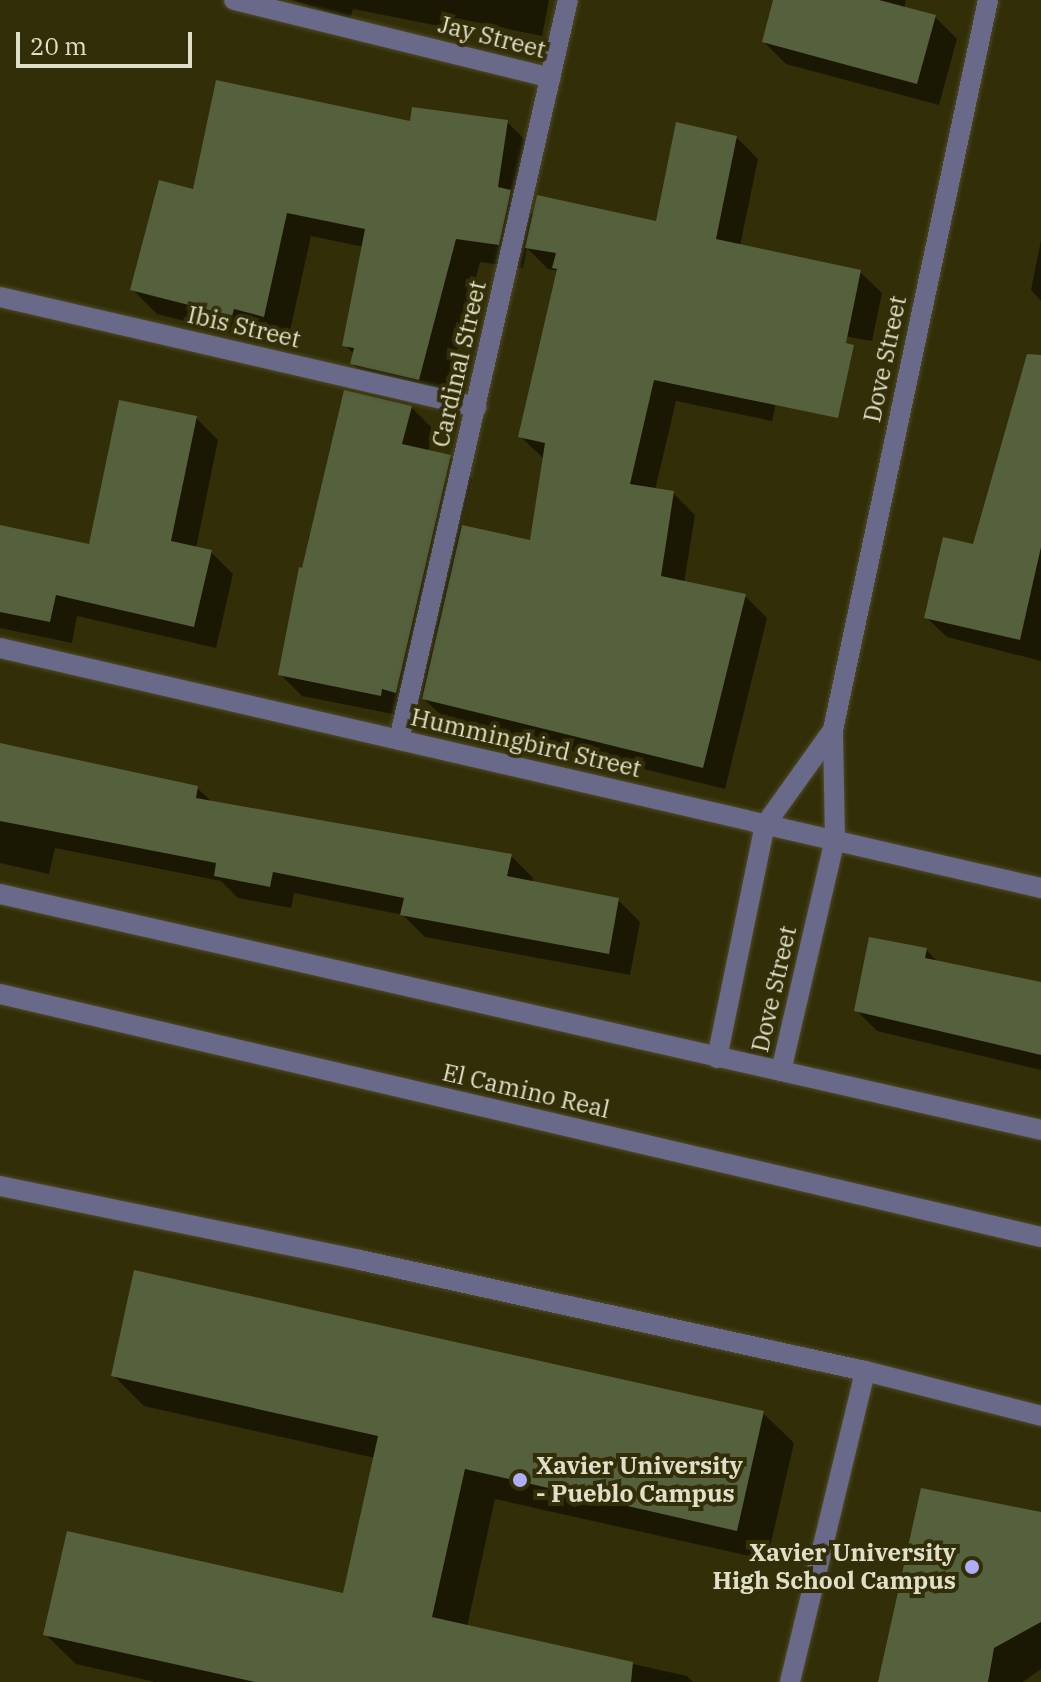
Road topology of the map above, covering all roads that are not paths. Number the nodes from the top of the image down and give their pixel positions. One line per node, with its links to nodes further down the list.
1 (234, 0): 4 (street, Jay Street)
2 (568, 0): 4 (street, Cardinal Street)
3 (988, 0): 8 (street, Dove Street)
4 (551, 78): 6 (street, Cardinal Street)
5 (0, 297): 6 (street, Ibis Street)
6 (476, 407): 9 (street, Cardinal Street)
7 (0, 648): 9 (street, Hummingbird Street)
8 (833, 730): 10 (street, Dove Street); 11 (street, Dove Street)
9 (399, 740): 10 (street, Hummingbird Street)
10 (765, 825): 11 (street, Hummingbird Street); 15 (street, Dove Street)
11 (835, 839): 12 (street, Hummingbird Street); 16 (street, Dove Street)
12 (1041, 888)
13 (0, 894): 15 (street)
14 (0, 994): 19 (street, El Camino Real)
15 (717, 1058): 16 (street)
16 (781, 1071): 17 (street)
17 (1041, 1130)
18 (0, 1186): 20 (street)
19 (1041, 1237)
20 (865, 1371): 21 (street); 22 (street)
21 (1041, 1416)
22 (790, 1682)

